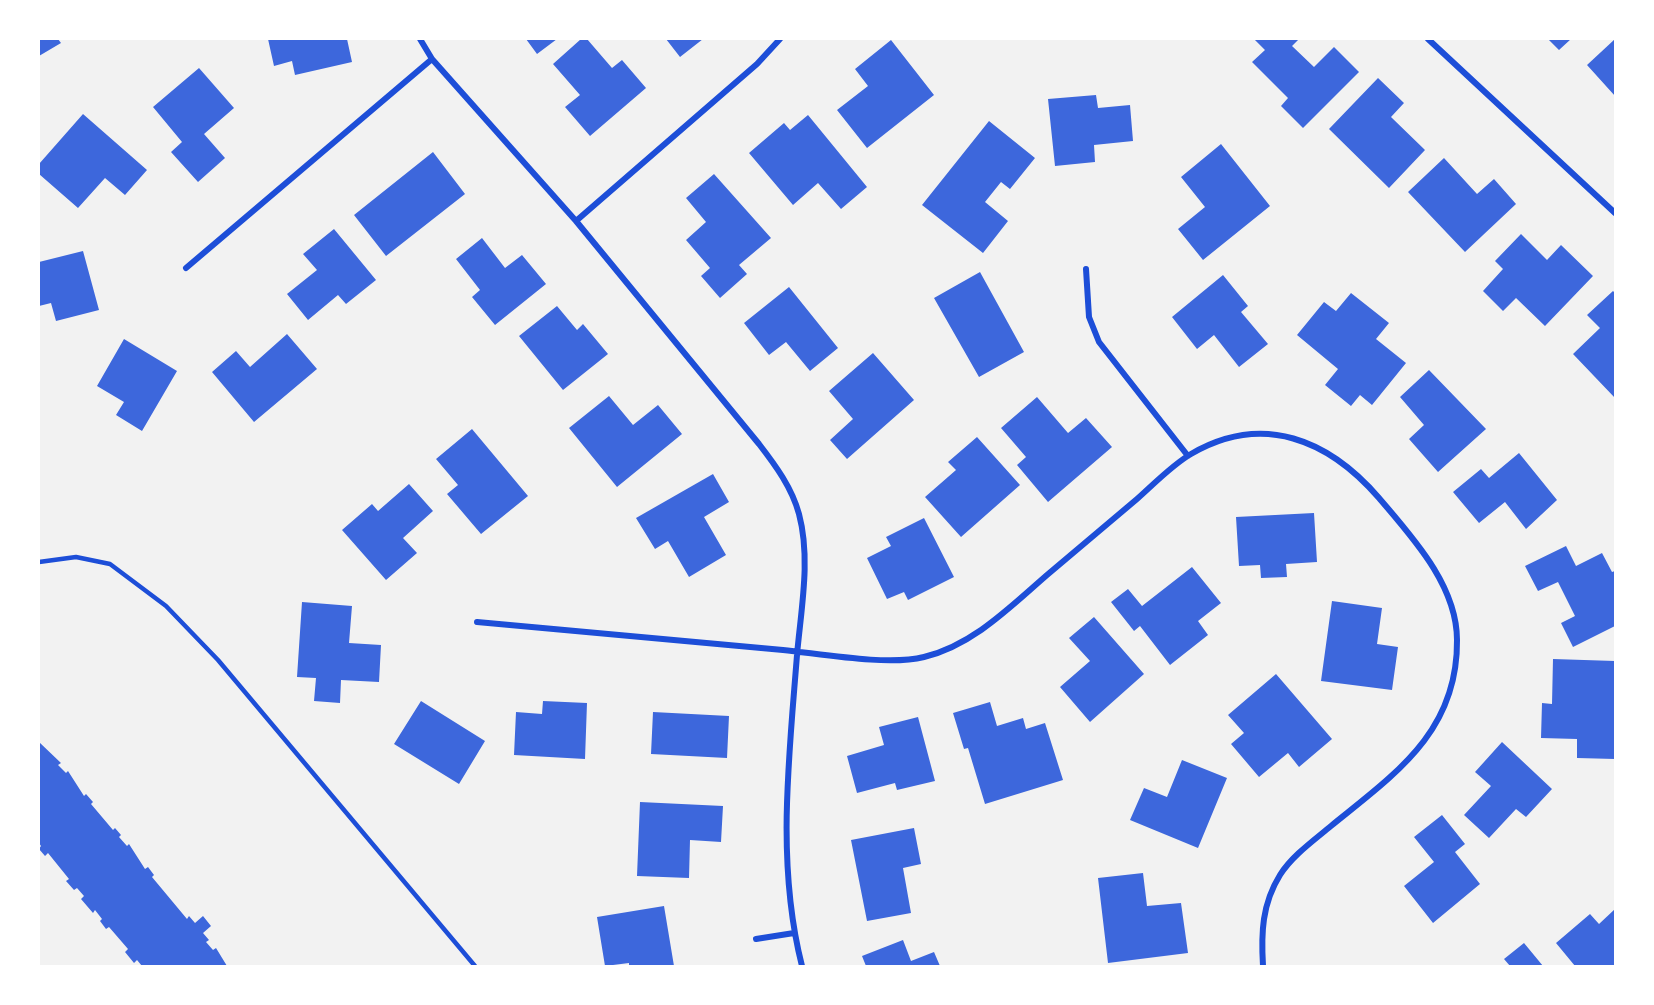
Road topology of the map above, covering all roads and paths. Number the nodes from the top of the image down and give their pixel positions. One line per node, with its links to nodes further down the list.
1 (420, 39): 4 (street)
2 (780, 39): 6 (street)
3 (1428, 39): 5 (street)
4 (432, 59): 6 (street); 7 (street)
5 (1615, 213)
6 (576, 221): 12 (street)
7 (186, 268)
8 (1086, 269): 9 (street)
9 (1188, 456): 12 (street); 17 (street)
10 (39, 562): 15 (lane)
11 (477, 622): 12 (street)
12 (797, 652): 13 (street)
13 (794, 933): 14 (street); 16 (street)
14 (756, 939)
15 (476, 966)
16 (802, 966)
17 (1263, 966)

